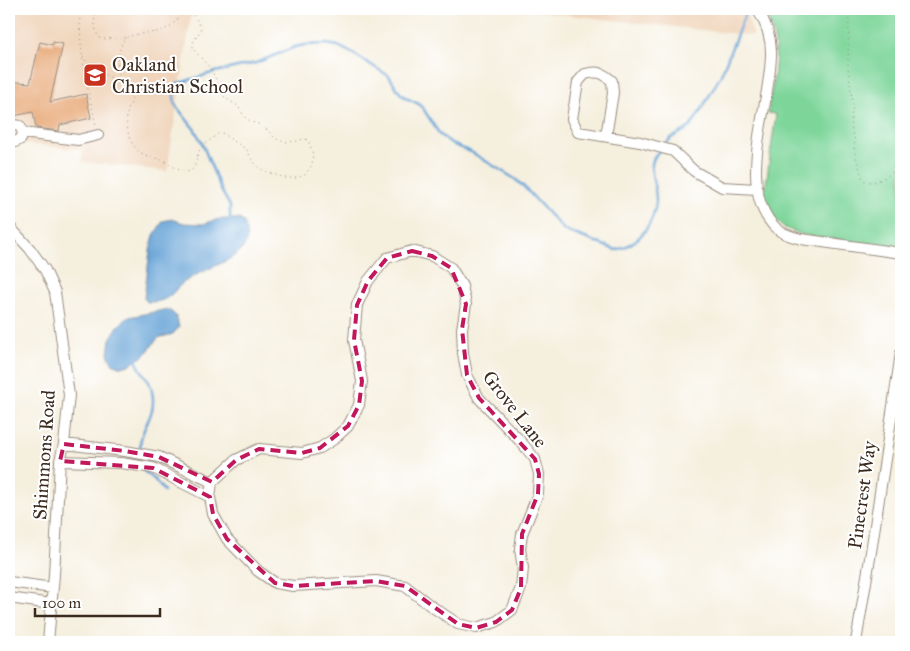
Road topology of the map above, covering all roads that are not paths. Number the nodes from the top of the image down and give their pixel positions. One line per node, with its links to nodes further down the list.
1 (758, 9): 7 (street)
2 (9, 124): 3 (street)
3 (23, 133): 4 (street); 6 (street)
4 (98, 135)
5 (606, 136): 5 (street); 7 (street)
6 (9, 141)
7 (756, 189): 9 (street)
8 (9, 226): 11 (street, Shimmons Road)
9 (901, 253)
10 (901, 353): 20 (street, Pinecrest Way)
11 (64, 444): 12 (street, Shimmons Road); 13 (street)
12 (60, 461): 14 (street); 16 (street, Shimmons Road)
13 (212, 482): 14 (street, Grove Lane); 14 (street, Grove Lane)
14 (210, 497)
15 (9, 582): 16 (street)
16 (53, 588): 18 (street, Shimmons Road)
17 (9, 598): 18 (street)
18 (51, 604): 19 (street, Shimmons Road)
19 (48, 642)
20 (856, 642)

